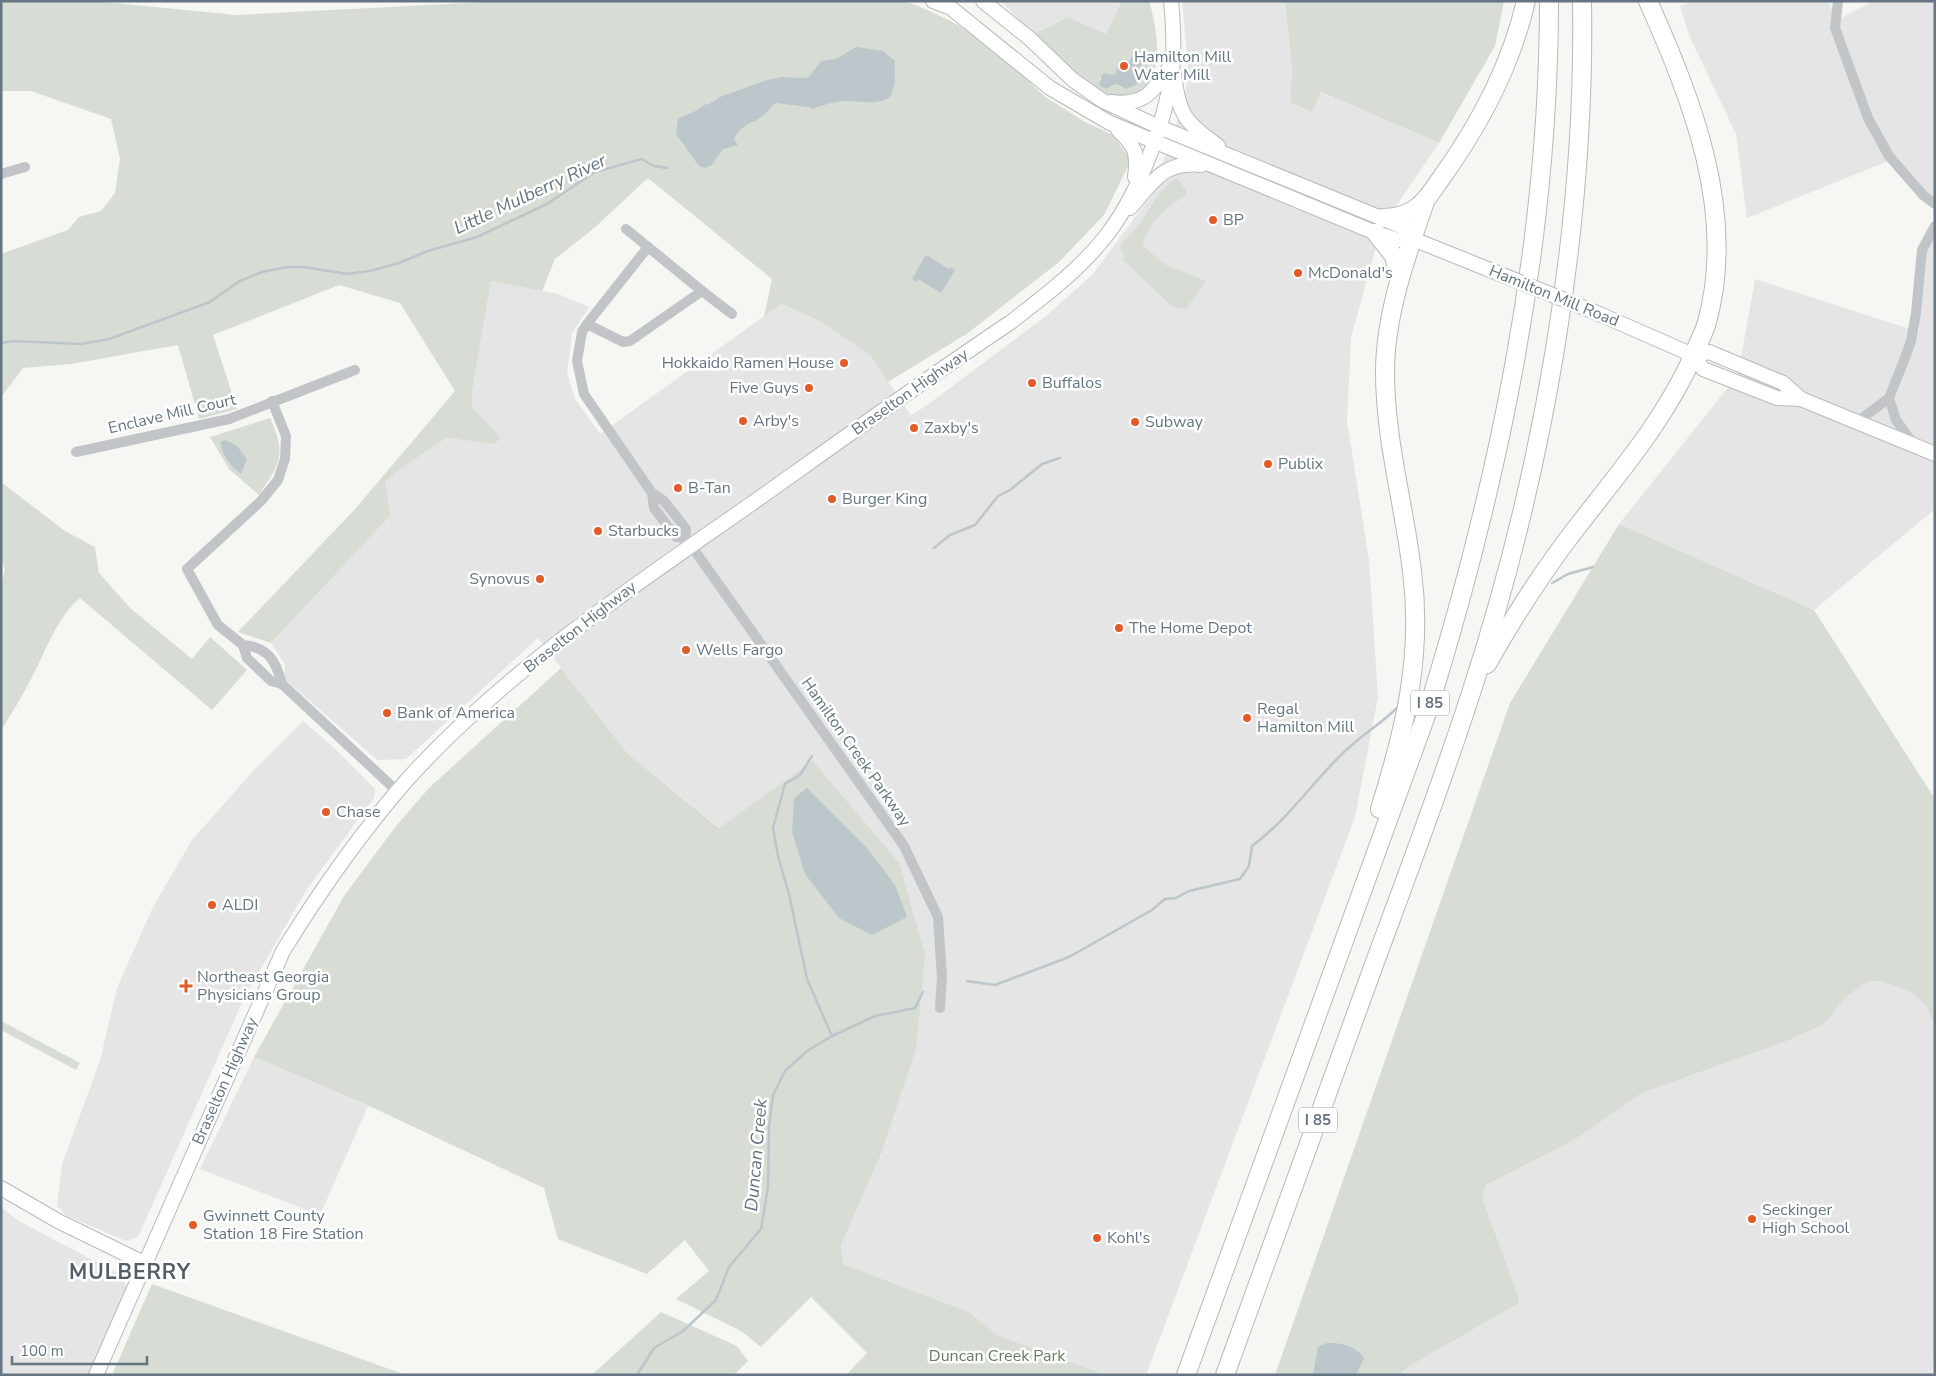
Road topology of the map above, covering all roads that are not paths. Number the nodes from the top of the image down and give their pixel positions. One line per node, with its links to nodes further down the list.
1 (933, 1): 11 (main road)
2 (983, 1): 10 (main road, Hamilton Mill Road)
3 (1171, 1): 9 (main road, Braselton Highway)
4 (1526, 1): 19 (highway)
5 (1549, 1): 44 (highway, I 85)
6 (1582, 1): 42 (highway, I 85)
7 (1648, 1): 31 (highway)
8 (1838, 1): 20 (street)
9 (1173, 64): 10 (main road); 12 (main road, Braselton Highway); 14 (main road)
10 (1103, 101): 12 (main road, Hamilton Mill Road)
11 (1110, 123): 13 (main road, Hamilton Mill Road); 18 (main road)
12 (1159, 126): 13 (main road, Braselton Highway); 14 (main road, Hamilton Mill Road)
13 (1154, 141): 15 (main road, Hamilton Mill Road); 18 (main road, Braselton Highway)
14 (1232, 157): 21 (main road, Hamilton Mill Road)
15 (1214, 166): 21 (main road, Hamilton Mill Road); 24 (main road)
16 (25, 167): 17 (street)
17 (1, 174)
18 (1134, 190): 24 (main road, Braselton Highway)
19 (1426, 199): 21 (highway); 25 (highway)
20 (1935, 204)
21 (1379, 225): 25 (main road, Hamilton Mill Road); 27 (highway)
22 (1935, 226): 33 (street)
23 (626, 229): 26 (street)
24 (1109, 232): 39 (main road, Braselton Highway)
25 (1413, 239): 27 (highway); 31 (main road, Hamilton Mill Road, bridge)
26 (648, 247): 28 (street); 30 (street, Hamilton Creek Parkway)
27 (1399, 281): 44 (highway)
28 (702, 291): 29 (street); 30 (street)
29 (732, 314)
30 (587, 324): 39 (street, Hamilton Creek Parkway)
31 (1693, 355): 35 (main road, Hamilton Mill Road); 42 (highway)
32 (355, 370): 34 (street, Enclave Mill Court)
33 (1889, 398): 35 (street); 36 (street)
34 (272, 402): 37 (street, Enclave Mill Court); 40 (street)
35 (1857, 422): 36 (main road, Hamilton Mill Road)
36 (1916, 446): 38 (main road, Hamilton Mill Road)
37 (76, 452)
38 (1935, 454)
39 (688, 541): 43 (main road, Braselton Highway); 45 (street, Hamilton Creek Parkway)
40 (243, 646): 41 (street); 41 (street)
41 (282, 684): 43 (street)
42 (1471, 693): 50 (highway, I 85)
43 (398, 792): 47 (main road, Braselton Highway)
44 (1338, 959): 49 (highway, I 85)
45 (940, 1008)
46 (1, 1188): 47 (main road)
47 (144, 1263): 48 (main road, Braselton Highway)
48 (96, 1375)
49 (1186, 1375)
50 (1225, 1375)

